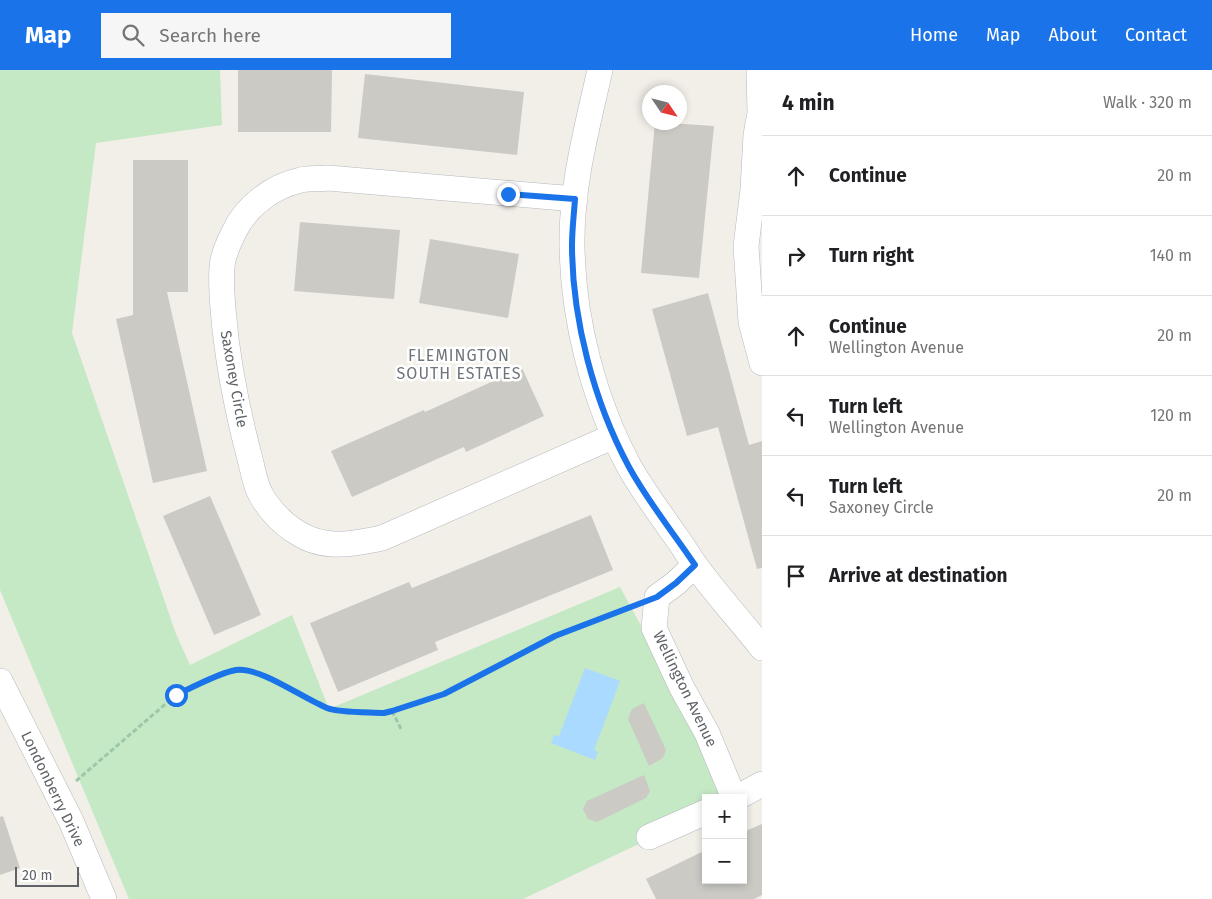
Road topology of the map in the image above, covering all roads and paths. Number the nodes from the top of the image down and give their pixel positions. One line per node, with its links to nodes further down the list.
1 (600, 70): 3 (street)
2 (759, 70): 4 (street)
3 (575, 199): 5 (street); 5 (street, Saxoney Circle)
4 (762, 362)
5 (614, 436): 6 (street)
6 (695, 565): 7 (street); 8 (street)
7 (657, 597): 10 (path); 13 (street, Wellington Avenue)
8 (762, 648)
9 (0, 681): 15 (street, Londonberry Drive)
10 (392, 711): 11 (path); 15 (path)
11 (401, 729)
12 (762, 784): 14 (street, Wellington Avenue)
13 (733, 794)
14 (743, 794)
15 (58, 796): 18 (street, Londonberry Drive)
16 (702, 814): 17 (street)
17 (649, 837)
18 (104, 899)

